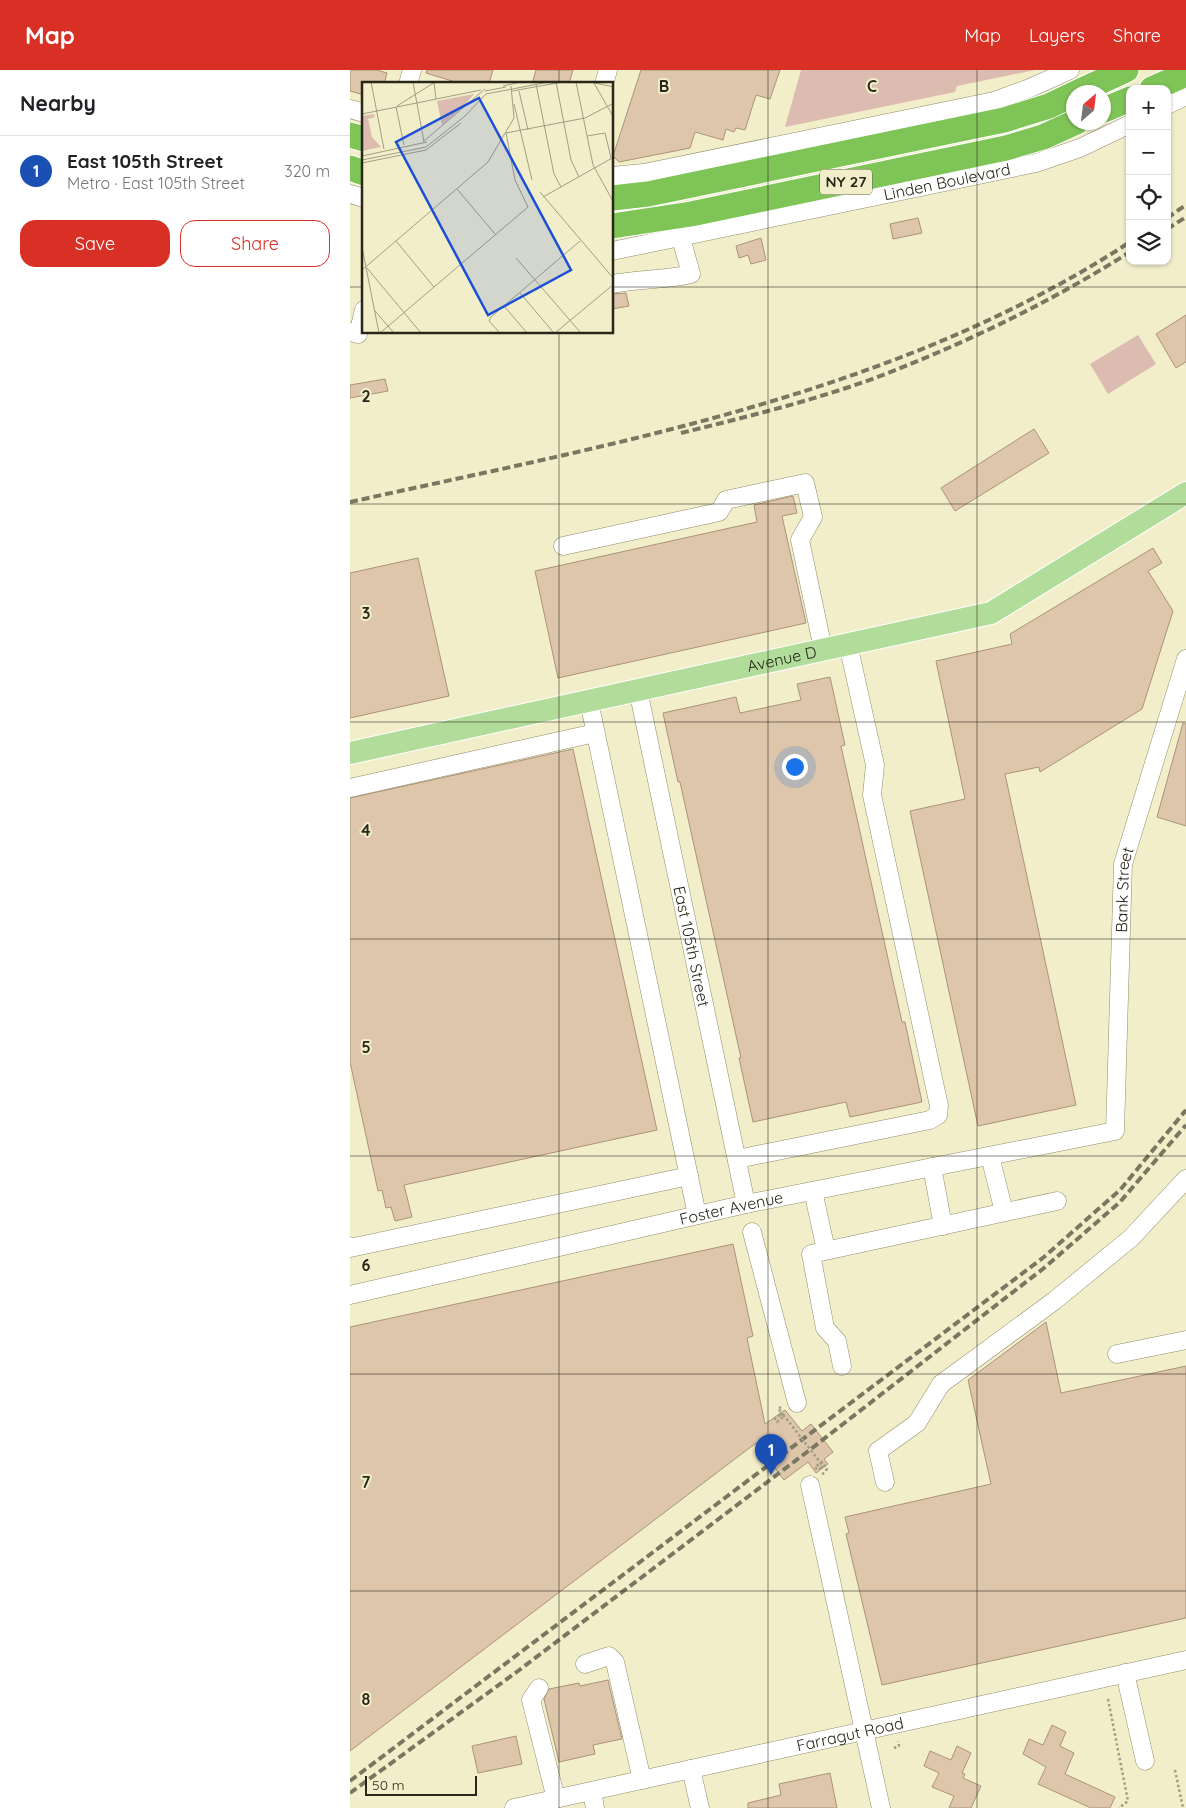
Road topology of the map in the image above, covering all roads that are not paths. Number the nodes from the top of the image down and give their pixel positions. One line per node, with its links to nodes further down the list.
1 (1070, 70): 13 (street)
2 (1126, 70): 4 (highway)
3 (1186, 74): 5 (highway)
4 (1093, 85)
5 (1161, 85)
6 (1186, 96): 9 (street)
7 (1066, 98): 14 (highway, NY 27)
8 (1126, 101): 10 (highway)
9 (1171, 103)
10 (1111, 107)
11 (1126, 126): 16 (street, Linden Boulevard)
12 (1066, 127): 15 (highway, Linden Boulevard / NY 27)
13 (614, 176)
14 (614, 198)
15 (614, 226)
16 (681, 238): 17 (street, Linden Boulevard); 18 (street)
17 (614, 251)
18 (614, 284)
19 (362, 318): 20 (street)
20 (350, 332)
21 (1186, 493): 23 (main road, Avenue D)
22 (563, 546): 24 (street)
23 (848, 644): 24 (main road, Avenue D); 33 (street)
24 (823, 649): 26 (main road, Avenue D)
25 (1186, 659): 31 (street, Bank Street)
26 (638, 690): 27 (main road, Avenue D); 33 (street, East 105th Street)
27 (589, 701): 28 (street); 29 (main road, Avenue D)
28 (596, 733): 30 (street); 35 (street)
29 (350, 753)
30 (350, 788)
31 (1115, 1131): 32 (street, Foster Avenue)
32 (990, 1156): 34 (street, Foster Avenue); 40 (street)
33 (737, 1159): 39 (street, East 105th Street)
34 (932, 1167): 37 (street, Foster Avenue); 42 (street)
35 (689, 1176): 41 (street); 44 (street)
36 (1186, 1178): 51 (street)
37 (813, 1191): 39 (street, Foster Avenue); 45 (street)
38 (1057, 1201): 40 (street)
39 (746, 1204): 41 (street, Foster Avenue)
40 (1004, 1212): 42 (street)
41 (698, 1216): 46 (street, Foster Avenue)
42 (943, 1226): 45 (street)
43 (752, 1232): 50 (street)
44 (350, 1246)
45 (826, 1250): 49 (street)
46 (350, 1295)
47 (1186, 1340): 48 (street)
48 (1117, 1354)
49 (842, 1366)
50 (796, 1403)
51 (885, 1482)
52 (810, 1485): 57 (street)
53 (1186, 1660): 55 (street, Farragut Road)
54 (585, 1664): 60 (street)
55 (1125, 1673): 57 (street, Farragut Road); 58 (street)
56 (539, 1688): 61 (street)
57 (863, 1731): 59 (street, Farragut Road); 65 (street)
58 (1145, 1761)
59 (691, 1768): 60 (street, Farragut Road); 64 (street)
60 (642, 1780): 62 (street, Farragut Road)
61 (556, 1799): 62 (street, Farragut Road); 63 (street, Farragut Road)
62 (594, 1799)
63 (514, 1808)
64 (700, 1808)
65 (881, 1808)

